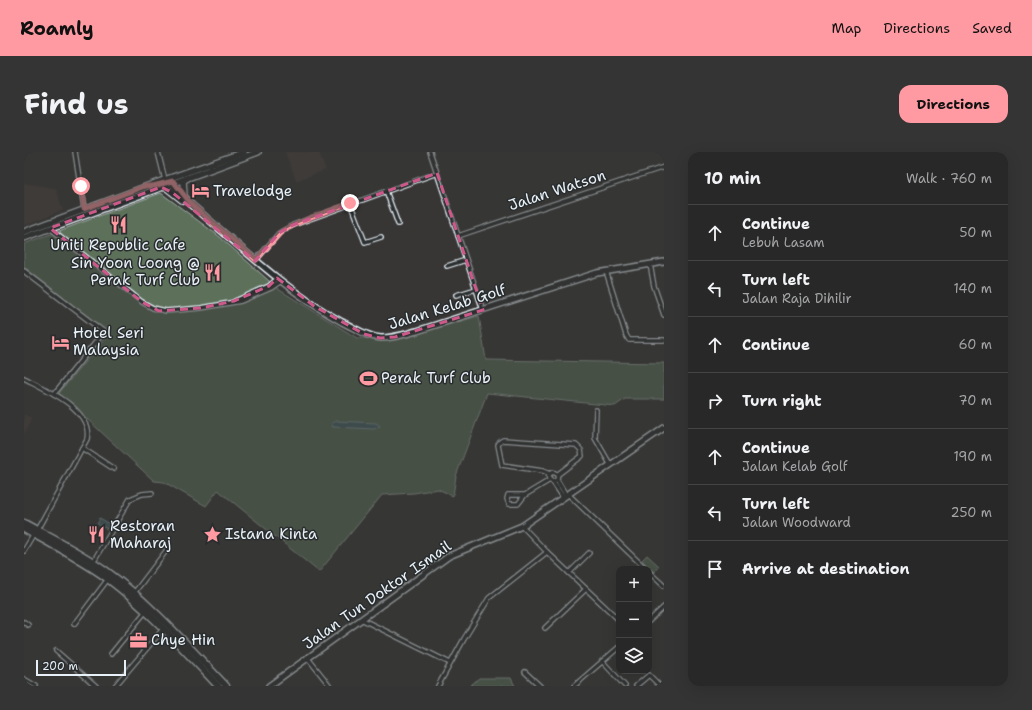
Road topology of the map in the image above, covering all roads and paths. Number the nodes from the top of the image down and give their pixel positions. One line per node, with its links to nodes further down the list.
1 (75, 152): 17 (street)
2 (158, 152): 10 (street)
3 (244, 152): 7 (main road)
4 (258, 152): 9 (main road)
5 (430, 152): 8 (street)
6 (664, 167): 21 (street, Jalan Watson)
7 (191, 170): 10 (main road); 11 (main road)
8 (437, 173): 14 (street); 21 (street)
9 (189, 177): 11 (main road); 15 (main road)
10 (165, 180): 12 (main road)
11 (173, 182): 12 (main road); 13 (main road); 15 (street)
12 (145, 186): 17 (main road)
13 (161, 187): 15 (main road); 19 (main road)
14 (386, 191): 16 (street); 18 (street)
15 (183, 198): 24 (street, Jalan Kelab Golf); 24 (street, Jalan Kelab Golf)
16 (350, 203): 23 (street); 24 (street)
17 (84, 209): 20 (main road)
18 (398, 224)
19 (50, 228): 22 (main road); 31 (street)
20 (24, 232)
21 (458, 236): 25 (street)
22 (24, 237)
23 (381, 237)
24 (256, 260): 31 (street, Jalan Kelab Golf)
25 (466, 260): 28 (street); 32 (street)
26 (664, 262): 27 (street, Jalan Kelab Golf)
27 (650, 264): 30 (street, Jalan Kelab Golf); 35 (street)
28 (447, 266)
29 (24, 271): 38 (street)
30 (606, 271): 34 (street, Jalan Kelab Golf); 36 (street)
31 (279, 280): 34 (street, Jalan Kelab Golf)
32 (476, 289): 33 (street); 34 (street)
33 (456, 296)
34 (482, 310)
35 (664, 315)
36 (664, 340)
37 (24, 378): 38 (street)
38 (54, 394): 41 (street)
39 (596, 410): 42 (street)
40 (664, 428): 42 (street, Jalan Tun Doktor Ismail)
41 (82, 448): 43 (street); 53 (street)
42 (610, 464): 49 (street, Jalan Tun Doktor Ismail)
43 (114, 469)
44 (550, 474): 45 (street); 45 (street); 46 (street)
45 (557, 475): 46 (street)
46 (553, 481): 48 (street); 49 (street)
47 (152, 493): 58 (street)
48 (525, 495): 48 (street)
49 (566, 495): 51 (street, Jalan Tun Doktor Ismail); 59 (street)
50 (24, 523): 53 (highway)
51 (522, 526): 56 (street); 70 (street, Jalan Tun Doktor Ismail)
52 (24, 529): 53 (highway)
53 (35, 532): 55 (street); 58 (highway); 62 (highway)
54 (167, 547): 65 (street)
55 (24, 551)
56 (546, 552): 60 (street); 79 (street)
57 (589, 553): 60 (street)
58 (93, 562): 65 (highway)
59 (643, 566)
60 (569, 573): 64 (street)
61 (652, 575): 63 (street)
62 (108, 579): 67 (highway); 71 (street)
63 (664, 586)
64 (586, 589): 68 (street); 72 (street)
65 (134, 593): 86 (highway)
66 (664, 607): 69 (street)
67 (146, 611): 73 (highway); 76 (street)
68 (616, 617)
69 (652, 618)
70 (363, 620): 77 (street, Jalan Tun Doktor Ismail); 79 (street)
71 (74, 624)
72 (545, 628)
73 (163, 629): 84 (street); 85 (highway)
74 (616, 649): 78 (street)
75 (56, 650): 83 (street)
76 (111, 654)
77 (307, 657): 87 (street, Jalan Tun Doktor Ismail); 88 (street)
78 (602, 661): 91 (street); 92 (street)
79 (450, 663): 89 (street)
80 (526, 672): 90 (street)
81 (24, 679): 82 (street)
82 (36, 686)
83 (96, 686)
84 (115, 686)
85 (218, 686)
86 (226, 686)
87 (268, 686)
88 (330, 686)
89 (438, 686)
90 (540, 686)
91 (574, 686)
92 (625, 686)
93 (636, 686): 94 (street)
94 (660, 686)

